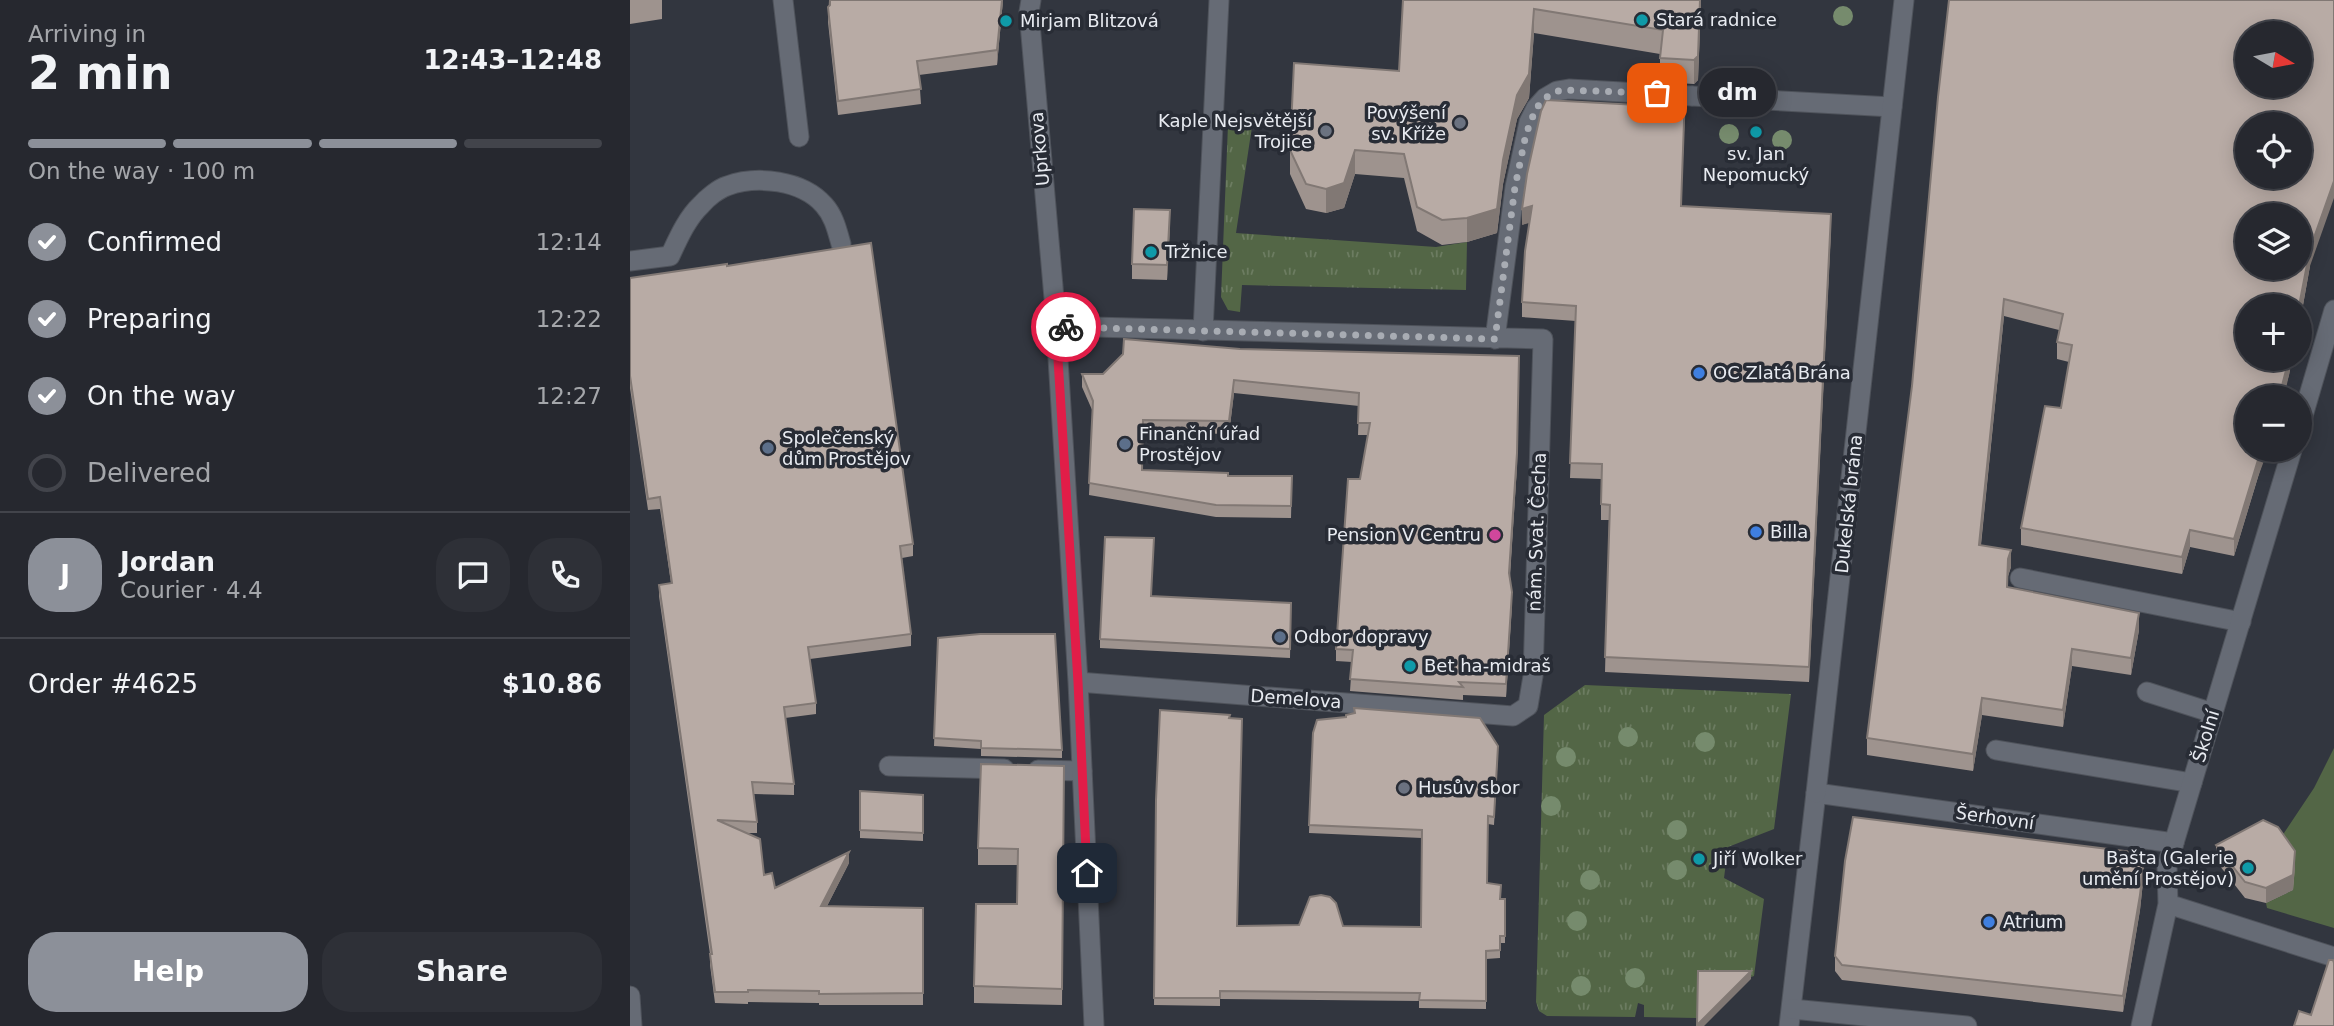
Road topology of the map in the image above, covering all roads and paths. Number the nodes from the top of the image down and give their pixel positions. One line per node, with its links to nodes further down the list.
1 (783, 0): 6 (street)
2 (1031, 0): 9 (street, Uprkova)
3 (1219, 0): 11 (street)
4 (1904, 0): 5 (street, Dukelská brána)
5 (1892, 107): 12 (street); 25 (street, Dukelská brána)
6 (799, 137)
7 (841, 244): 8 (street)
8 (630, 261)
9 (1054, 298)
10 (2334, 310): 13 (street)
11 (1203, 331): 12 (street); 17 (street)
12 (1495, 339): 20 (street, nám. Svat. Čecha)
13 (2312, 385)
14 (2288, 462): 16 (street, Školní)
15 (2020, 578): 16 (street)
16 (2241, 622): 19 (street, Školní)
17 (1078, 682): 20 (street, Demelova); 23 (street)
18 (2147, 692): 19 (street)
19 (2213, 713): 24 (street, Školní)
20 (1513, 716)
21 (1996, 750): 24 (street)
22 (889, 766): 23 (street)
23 (1082, 771): 32 (street)
24 (2192, 783): 26 (street, Školní)
25 (1816, 793): 26 (street, Šerhovní); 30 (street, Dukelská brána)
26 (2174, 844): 27 (street, Školní)
27 (2168, 904): 28 (street); 34 (street, Školní)
28 (2334, 957)
29 (630, 996): 31 (street)
30 (1791, 1018): 33 (street)
31 (632, 1026)
32 (1094, 1026)
33 (1967, 1026)
34 (2141, 1026)

